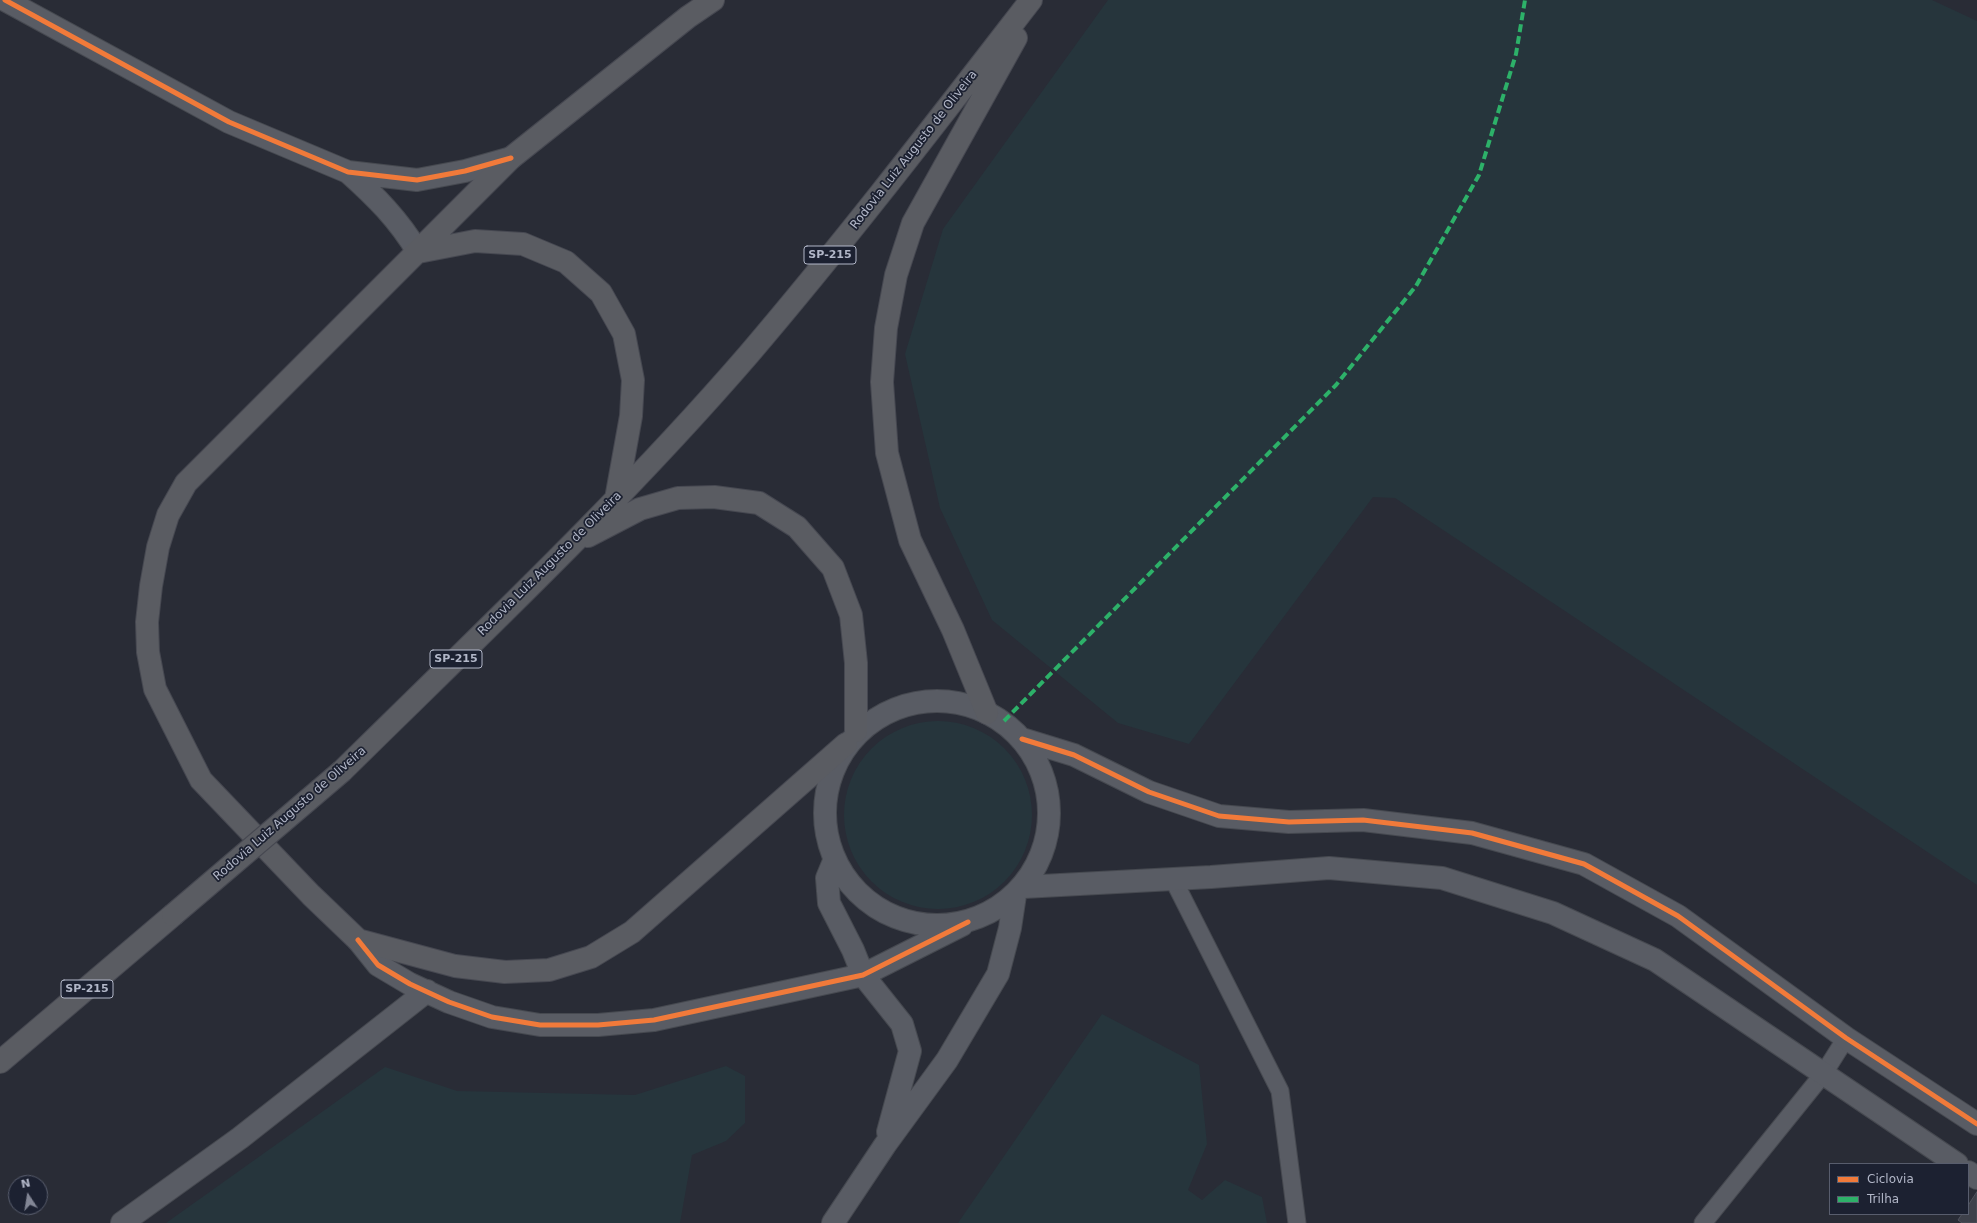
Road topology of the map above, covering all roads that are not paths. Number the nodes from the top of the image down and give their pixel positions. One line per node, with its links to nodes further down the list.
1 (5, 0): 6 (street)
2 (713, 0): 5 (highway)
3 (1031, 0): 8 (highway, Rodovia Luiz Augusto de Oliveira / SP-215)
4 (1036, 0): 10 (highway)
5 (511, 158): 6 (street); 7 (highway)
6 (348, 172): 7 (street)
7 (418, 252): 8 (highway); 17 (highway)
8 (616, 499): 9 (highway, Rodovia Luiz Augusto de Oliveira / SP-215)
9 (570, 546): 11 (highway); 21 (highway, Rodovia Luiz Augusto de Oliveira / SP-215, bridge)
10 (987, 712): 11 (street); 12 (street)
11 (851, 737): 13 (street); 17 (highway)
12 (1022, 739): 15 (street); 20 (street)
13 (834, 861): 16 (street); 18 (street)
14 (1173, 879): 15 (street); 22 (street); 28 (lane)
15 (1019, 891): 16 (street); 24 (street)
16 (968, 922): 18 (street)
17 (358, 940): 19 (street)
18 (863, 975): 19 (street); 24 (street)
19 (427, 991): 26 (street)
20 (1846, 1038): 22 (lane); 23 (street)
21 (0, 1062)
22 (1824, 1073): 25 (street); 29 (lane)
23 (1977, 1124)
24 (885, 1145): 27 (street)
25 (1956, 1163)
26 (122, 1223)
27 (833, 1223)
28 (1297, 1223)
29 (1703, 1223)

